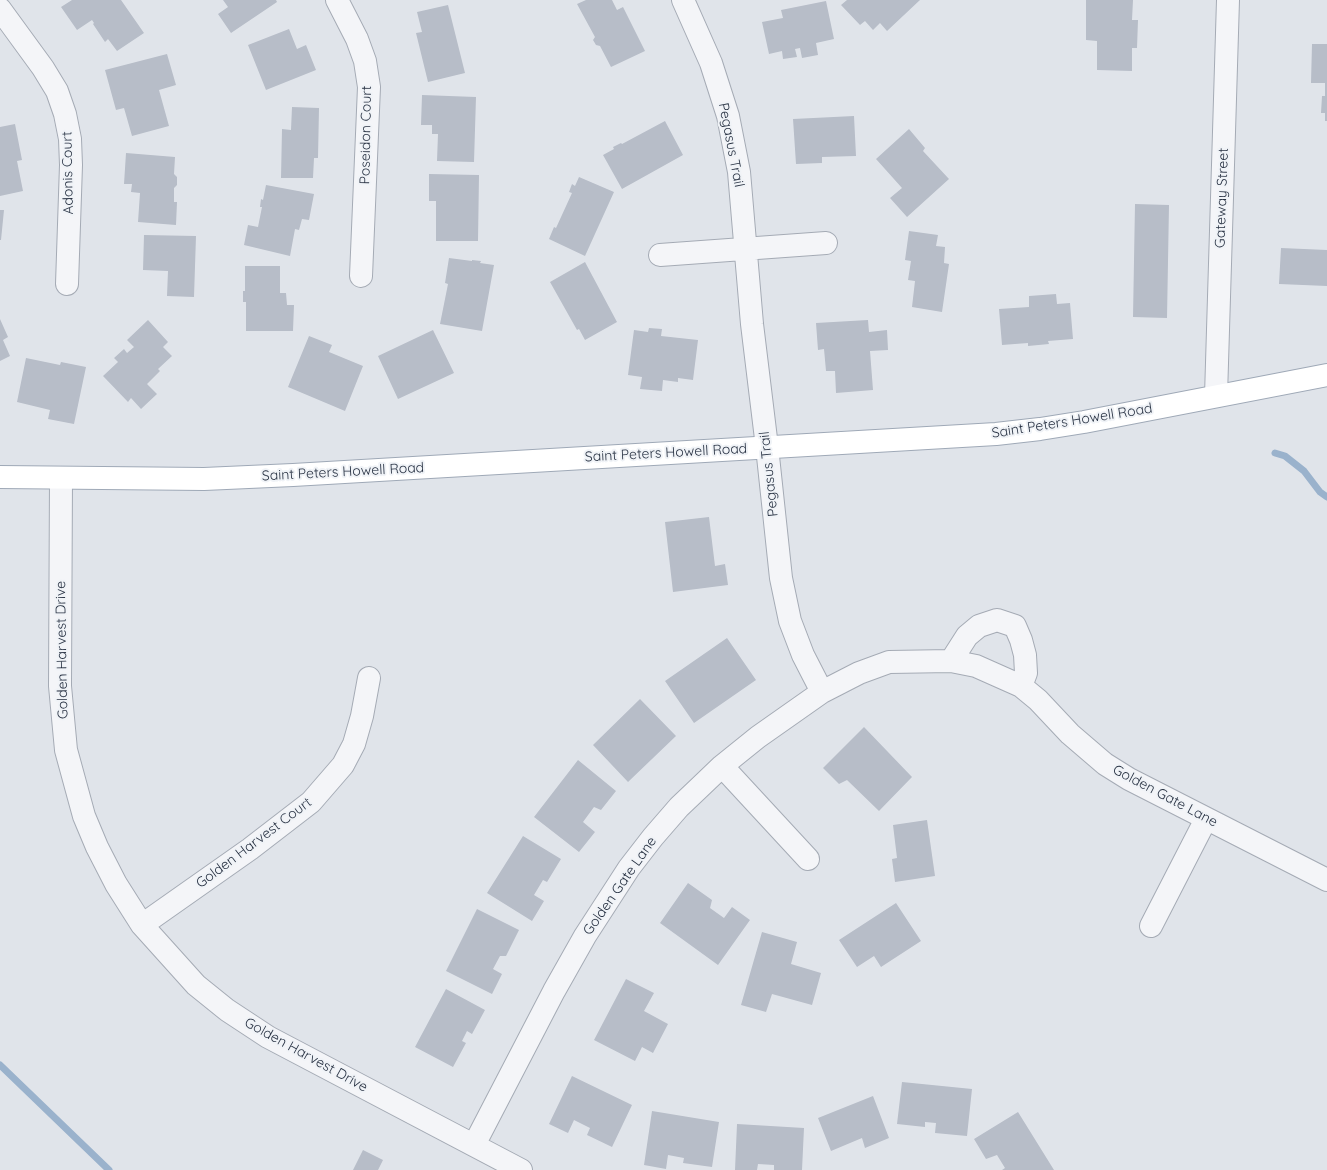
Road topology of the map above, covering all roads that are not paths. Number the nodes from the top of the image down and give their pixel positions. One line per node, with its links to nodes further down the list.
1 (337, 0): 8 (street, Poseidon Court)
2 (683, 0): 6 (street, Pegasus Trail)
3 (1228, 0): 11 (street, Gateway Street)
4 (0, 9): 9 (street, Adonis Court)
5 (826, 243): 6 (street)
6 (745, 249): 7 (street); 12 (street, Pegasus Trail)
7 (660, 256)
8 (361, 276)
9 (68, 284)
10 (1327, 375): 11 (main road, Saint Peters Howell Road)
11 (1216, 396): 12 (main road, Saint Peters Howell Road)
12 (767, 447): 14 (main road, Saint Peters Howell Road); 18 (street, Pegasus Trail)
13 (0, 477): 14 (main road, Saint Peters Howell Road)
14 (61, 478): 23 (street, Golden Harvest Drive)
15 (951, 661): 17 (street, Golden Gate Lane); 17 (street); 18 (street, Golden Gate Lane)
16 (370, 678): 23 (street, Golden Harvest Court)
17 (1021, 686): 20 (street, Golden Gate Lane)
18 (822, 692): 19 (street, Golden Gate Lane)
19 (722, 766): 21 (street); 25 (street, Golden Gate Lane)
20 (1206, 819): 22 (street, Golden Gate Lane); 24 (street)
21 (808, 859)
22 (1327, 880)
23 (142, 925): 25 (street, Golden Harvest Drive)
24 (1151, 926)
25 (474, 1145): 26 (street, Golden Harvest Drive)
26 (521, 1170)

